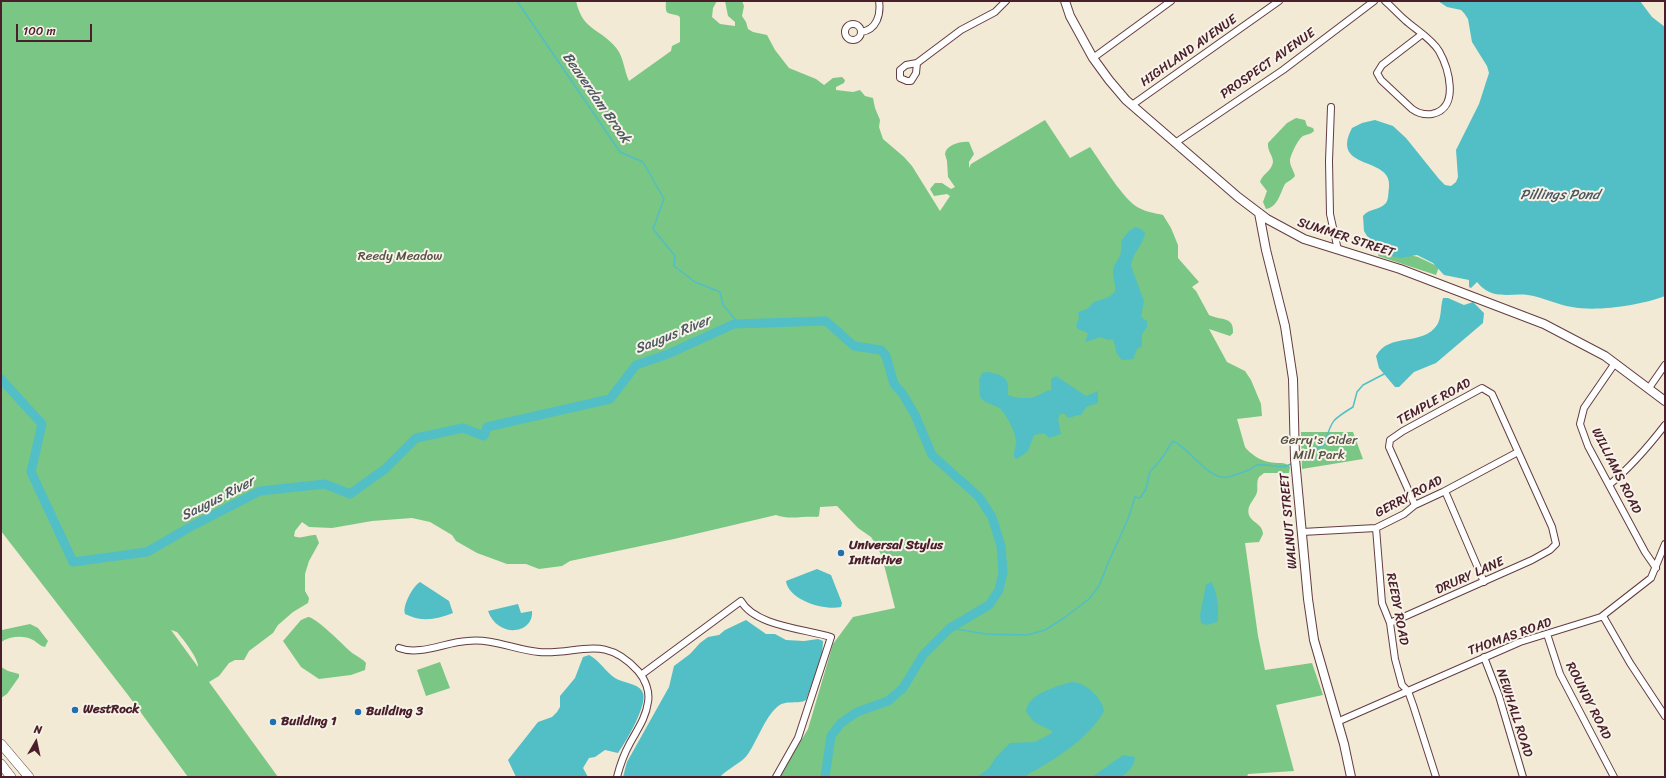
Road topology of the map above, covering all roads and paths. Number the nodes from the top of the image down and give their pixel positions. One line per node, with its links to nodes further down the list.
1 (879, 1): 8 (street)
2 (1006, 1): 11 (street)
3 (1065, 1): 10 (main road, SUMMER STREET)
4 (1171, 1): 10 (street)
5 (1279, 1): 12 (street, HIGHLAND AVENUE)
6 (1374, 1): 14 (street, PROSPECT AVENUE)
7 (1385, 1): 9 (street)
8 (861, 32)
9 (1421, 34): 9 (street)
10 (1093, 58): 12 (main road, SUMMER STREET)
11 (917, 63)
12 (1132, 105): 14 (main road, SUMMER STREET)
13 (1331, 107): 16 (street)
14 (1175, 143): 15 (main road, SUMMER STREET)
15 (1259, 213): 16 (main road, SUMMER STREET); 27 (main road, WALNUT STREET)
16 (1338, 250): 17 (main road, SUMMER STREET)
17 (1615, 363): 19 (main road, SUMMER STREET); 23 (street, WILLIAMS ROAD)
18 (1665, 365): 19 (street)
19 (1648, 388): 20 (main road, SUMMER STREET)
20 (1665, 401)
21 (1665, 424): 23 (street)
22 (1518, 452): 24 (street, GERRY ROAD); 25 (street, TEMPLE ROAD); 28 (street, TEMPLE ROAD)
23 (1608, 485): 30 (street, WILLIAMS ROAD)
24 (1445, 491): 25 (street, GERRY ROAD); 31 (street)
25 (1415, 505): 26 (street, GERRY ROAD)
26 (1376, 528): 27 (street, GERRY ROAD); 33 (street, REEDY ROAD)
27 (1302, 532): 40 (main road, WALNUT STREET)
28 (1556, 544): 31 (street, DRURY LANE)
29 (1665, 544): 30 (street, THOMAS ROAD)
30 (1656, 568): 32 (street, THOMAS ROAD)
31 (1484, 582): 33 (street, DRURY LANE)
32 (1603, 616): 34 (street, THOMAS ROAD); 39 (street)
33 (1390, 623): 38 (street, REEDY ROAD)
34 (1548, 634): 36 (street, THOMAS ROAD); 50 (street, ROUNDY ROAD)
35 (399, 648): 37 (street)
36 (1484, 657): 38 (street, THOMAS ROAD); 49 (street, NEWHALL ROAD)
37 (641, 675): 45 (street); 46 (street)
38 (1408, 691): 40 (street, THOMAS ROAD); 48 (street, REEDY ROAD)
39 (1665, 716)
40 (1337, 722): 47 (main road, WALNUT STREET)
41 (1, 744): 44 (highway)
42 (1, 764): 43 (highway)
43 (11, 777)
44 (29, 777)
45 (616, 777)
46 (776, 777)
47 (1351, 777)
48 (1436, 777)
49 (1523, 777)
50 (1614, 777)

